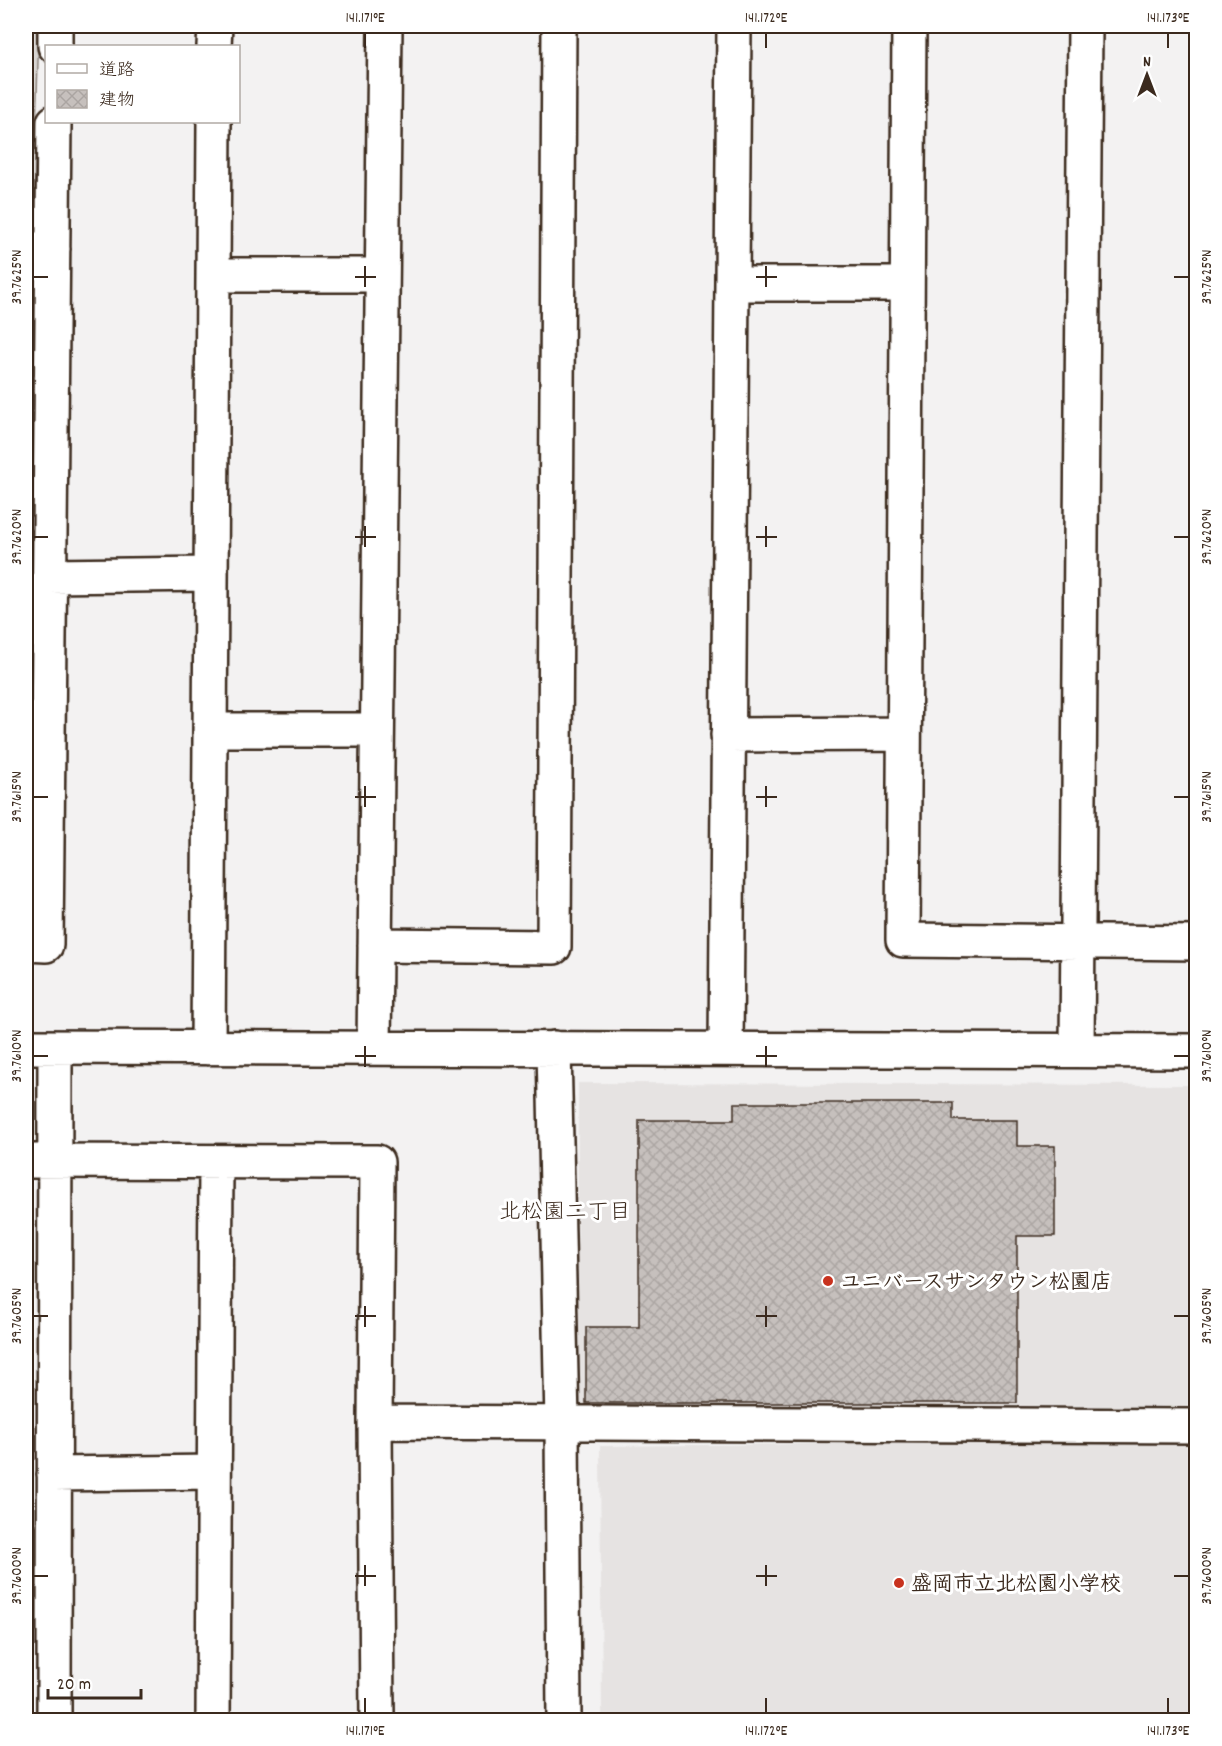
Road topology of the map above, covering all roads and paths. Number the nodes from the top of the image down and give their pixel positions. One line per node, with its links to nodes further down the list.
1 (55, 26): 8 (street)
2 (214, 26): 9 (street)
3 (385, 26): 14 (street)
4 (559, 26): 26 (street)
5 (734, 26): 15 (street)
6 (909, 26): 16 (street)
7 (1085, 26): 23 (street)
8 (55, 45)
9 (214, 45)
10 (54, 123): 12 (street)
11 (214, 123): 13 (street)
12 (39, 249): 18 (street)
13 (213, 275): 14 (street); 17 (street)
14 (382, 275): 20 (street)
15 (732, 284): 16 (street); 22 (street)
16 (907, 284): 21 (street)
17 (211, 574): 18 (street); 19 (street)
18 (50, 576): 25 (street)
19 (210, 730): 20 (street); 28 (street)
20 (378, 730): 26 (street)
21 (904, 734): 22 (street); 23 (street)
22 (728, 735): 31 (street)
23 (1079, 942): 24 (street); 32 (street)
24 (1197, 943)
25 (26, 944)
26 (375, 945): 29 (street)
27 (40, 1047): 28 (street); 34 (street)
28 (208, 1048): 29 (street)
29 (374, 1048): 30 (street)
30 (554, 1048): 31 (street); 37 (street)
31 (726, 1048): 32 (street)
32 (1077, 1050): 33 (street)
33 (1197, 1051)
34 (40, 1161): 35 (street); 40 (street)
35 (216, 1162): 36 (street); 39 (street)
36 (375, 1422): 37 (street); 43 (street)
37 (562, 1423): 38 (street); 44 (street)
38 (1197, 1426)
39 (214, 1472): 40 (street); 42 (street)
40 (54, 1474): 41 (street)
41 (54, 1720)
42 (213, 1720)
43 (377, 1720)
44 (564, 1720)

